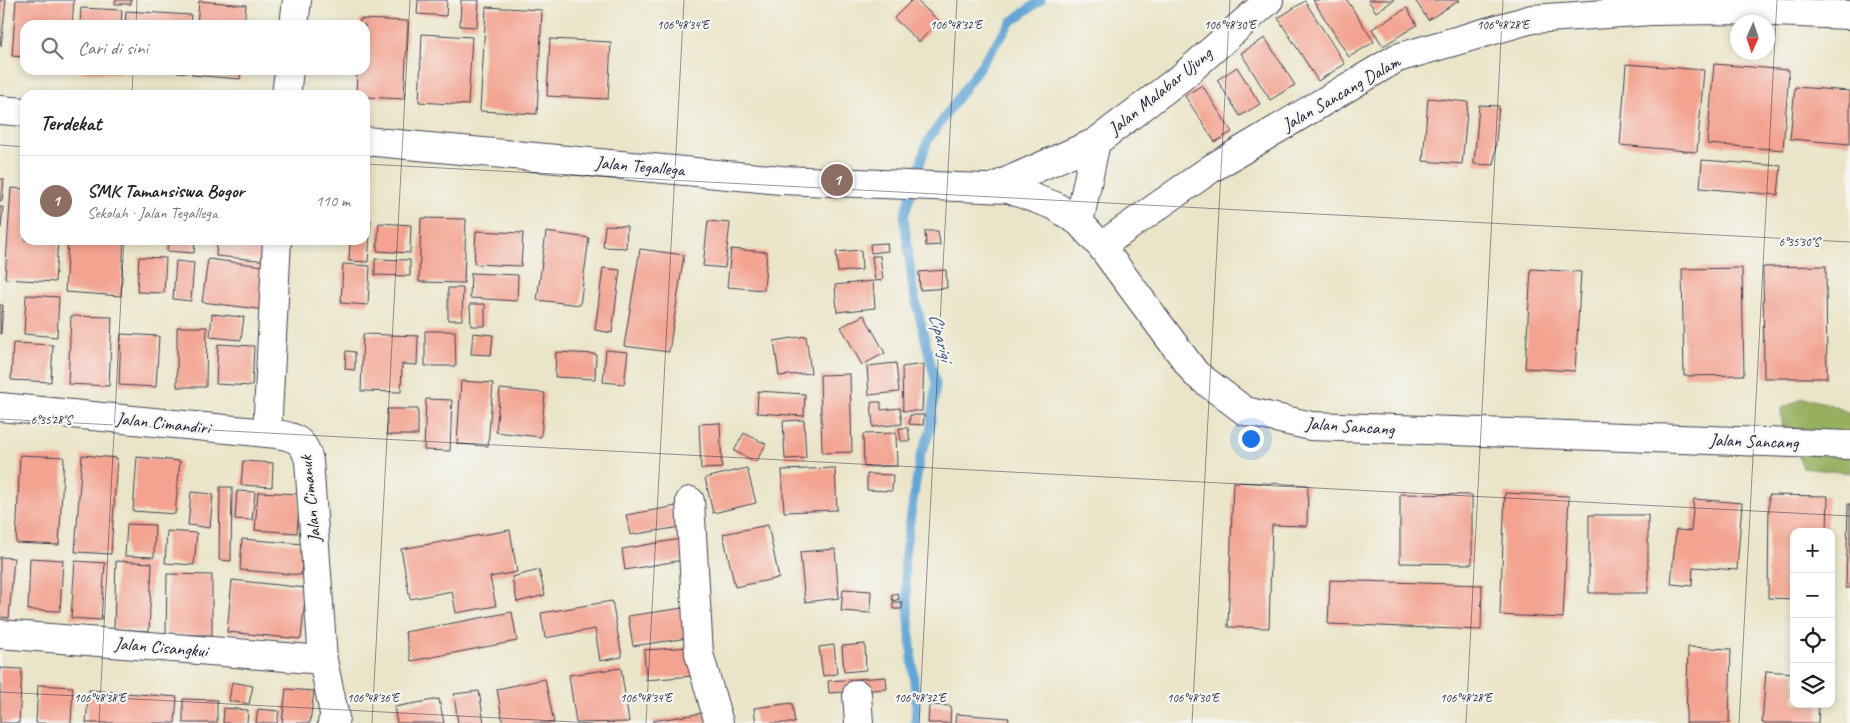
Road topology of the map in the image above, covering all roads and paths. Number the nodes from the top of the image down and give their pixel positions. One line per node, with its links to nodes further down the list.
1 (297, 0): 4 (street)
2 (1269, 0): 10 (street, Jalan Malabar Ujung)
3 (1850, 15): 15 (street, Jalan Sancang Dalam)
4 (295, 20)
5 (288, 75): 6 (street)
6 (287, 90)
7 (0, 110): 8 (street)
8 (20, 112)
9 (370, 141): 11 (street, Jalan Tegallega)
10 (1096, 142): 12 (street, Jalan Malabar Ujung); 13 (street)
11 (916, 184): 12 (street, Jalan Sancang)
12 (994, 187): 13 (street, Jalan Sancang)
13 (1079, 222): 15 (street, Jalan Sancang)
14 (277, 245): 17 (street)
15 (1101, 246): 18 (street, Jalan Sancang)
16 (0, 407): 17 (street, Jalan Cimandiri)
17 (267, 433): 21 (street, Jalan Cimanuk)
18 (1850, 445)
19 (690, 501): 24 (street)
20 (0, 634): 21 (street, Jalan Cisangkui)
21 (323, 660): 23 (street, Jalan Cimanuk)
22 (857, 694): 25 (street)
23 (335, 721)
24 (719, 723)
25 (859, 723)

